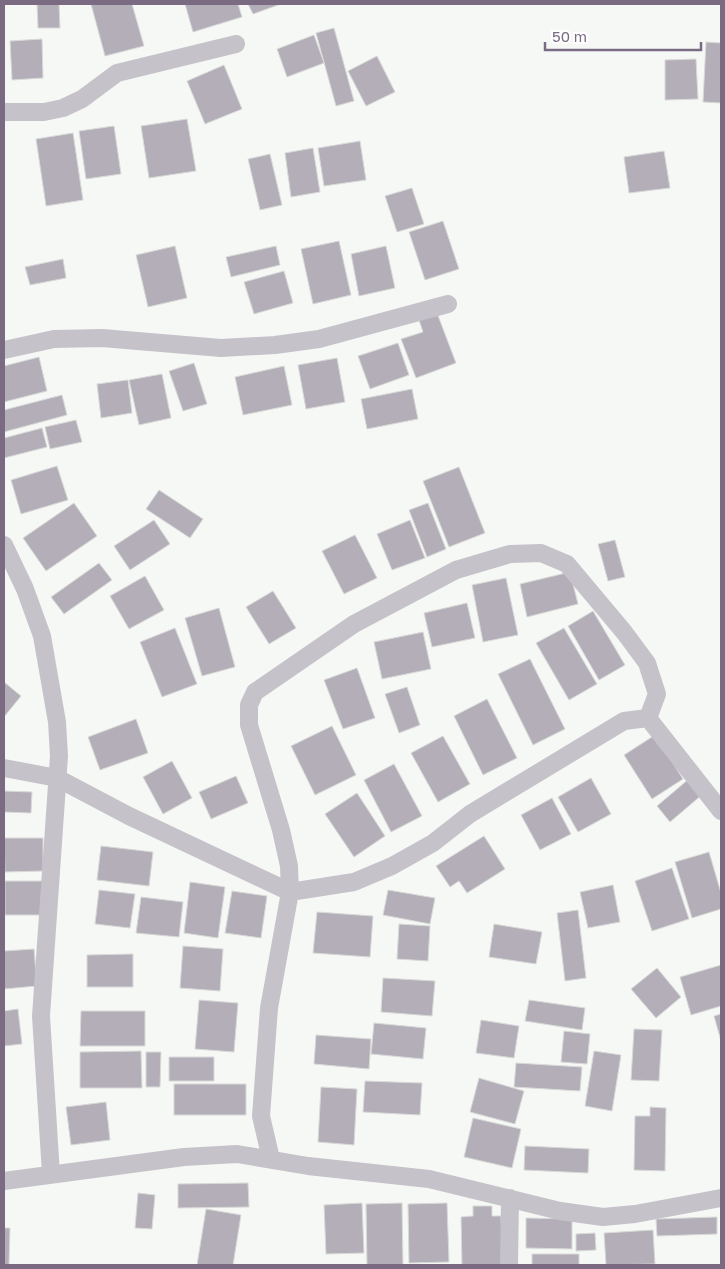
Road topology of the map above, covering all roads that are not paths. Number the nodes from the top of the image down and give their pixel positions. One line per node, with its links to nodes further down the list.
1 (236, 44): 2 (street)
2 (4, 112)
3 (448, 304): 4 (street)
4 (4, 350)
5 (4, 545): 8 (street)
6 (648, 718): 9 (street); 10 (street); 10 (street)
7 (4, 768): 8 (street)
8 (57, 778): 10 (street); 12 (street)
9 (721, 811)
10 (290, 892): 11 (street)
11 (271, 1159): 12 (street); 14 (street)
12 (51, 1174): 13 (street)
13 (4, 1181)
14 (510, 1198): 15 (street); 16 (street)
15 (721, 1198)
16 (509, 1265)

